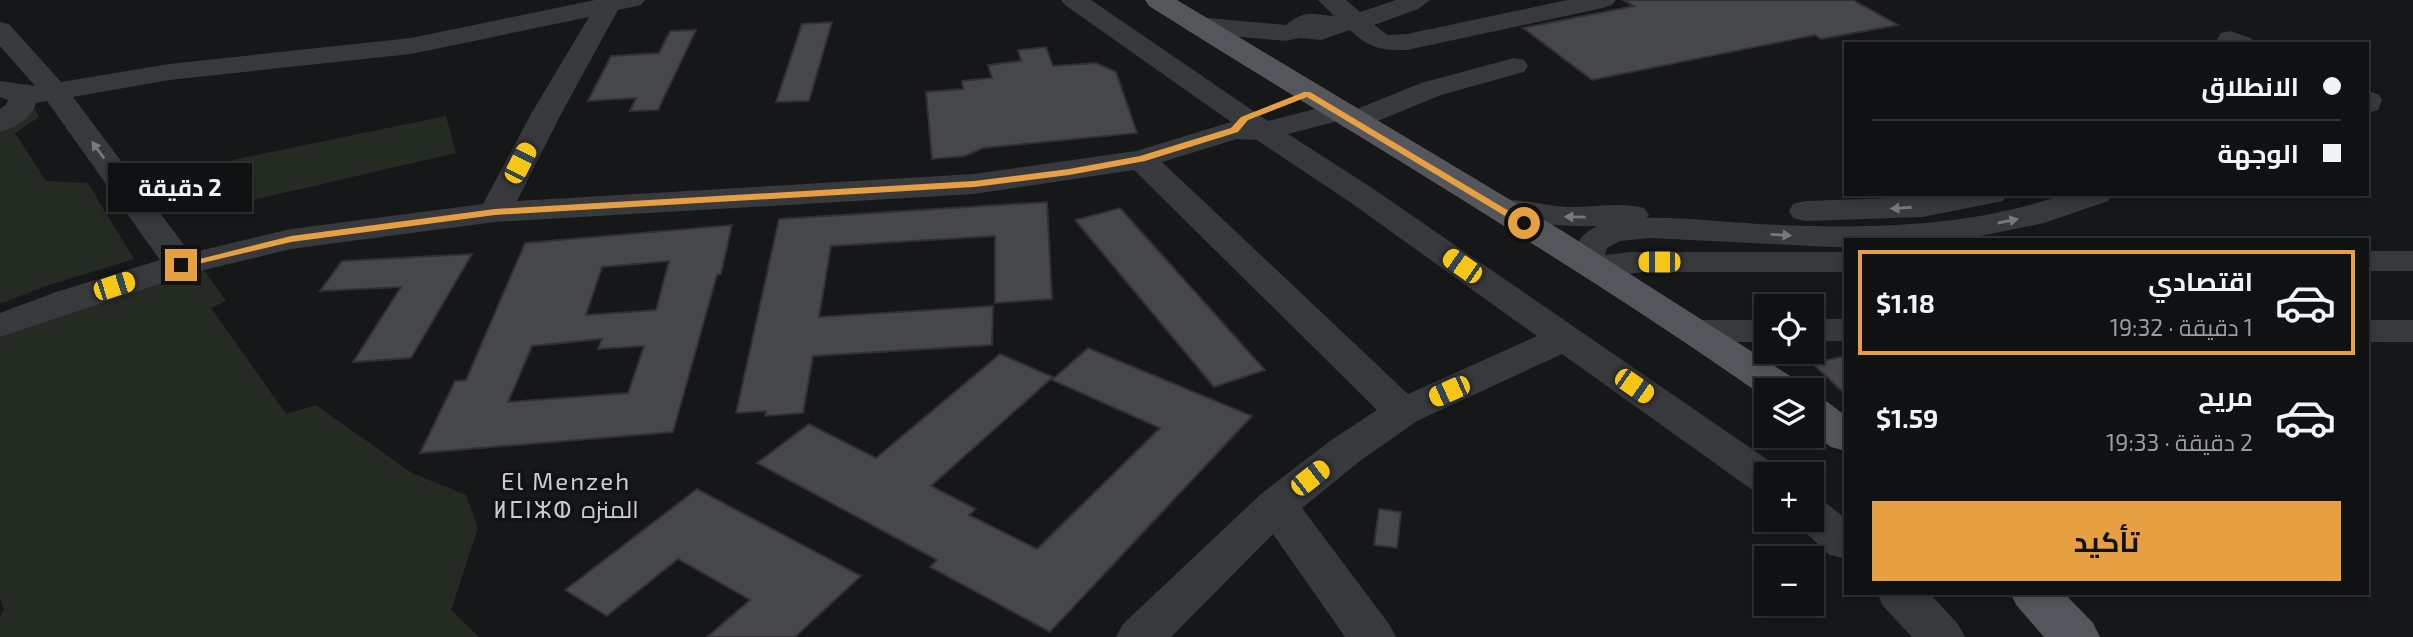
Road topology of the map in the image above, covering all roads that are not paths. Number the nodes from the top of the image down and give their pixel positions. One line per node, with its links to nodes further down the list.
1 (1074, 0): 20 (street)
2 (1158, 0): 7 (main road)
3 (1417, 0): 6 (street)
4 (1603, 0): 6 (street)
5 (620, 3): 14 (street); 25 (street)
6 (1338, 15): 9 (street)
7 (1197, 25): 9 (street); 12 (main road)
8 (0, 30): 14 (street)
9 (1293, 31): 12 (street)
10 (1435, 44): 13 (street)
11 (1514, 66): 13 (street)
12 (1270, 71): 16 (main road)
13 (1471, 78): 17 (street); 18 (street)
14 (54, 91): 15 (street); 30 (street, one-way to 14)
15 (12, 92): 19 (street)
16 (1307, 94): 18 (main road); 20 (street)
17 (1497, 96)
18 (1345, 116): 20 (street); 24 (main road)
19 (0, 123)
20 (1247, 126): 21 (street); 39 (street)
21 (1141, 159): 25 (street); 41 (street)
22 (1981, 196): 26 (street, one-way to 26)
23 (2091, 196): 26 (street, one-way to 23)
24 (1503, 209): 26 (street, one-way to 24); 31 (main road)
25 (495, 212): 30 (street)
26 (1647, 222): 31 (street)
27 (1844, 261): 31 (street)
28 (2369, 261): 29 (street)
29 (2413, 261)
30 (181, 265): 32 (street)
31 (1591, 265): 35 (main road)
32 (0, 326)
33 (1824, 330): 34 (street)
34 (1844, 330)
35 (1699, 331): 36 (street); 40 (main road)
36 (1754, 331)
37 (2369, 331): 38 (street)
38 (2413, 331)
39 (1565, 338): 41 (street); 44 (street)
40 (1766, 378)
41 (1403, 412): 45 (street)
42 (1824, 421): 43 (main road)
43 (1844, 436)
44 (1754, 471)
45 (1276, 505): 50 (street); 51 (street)
46 (1824, 525): 47 (street)
47 (1844, 541)
48 (1902, 595): 52 (street)
49 (2036, 595): 53 (main road)
50 (1140, 637)
51 (1372, 637)
52 (1941, 637)
53 (2075, 637)

